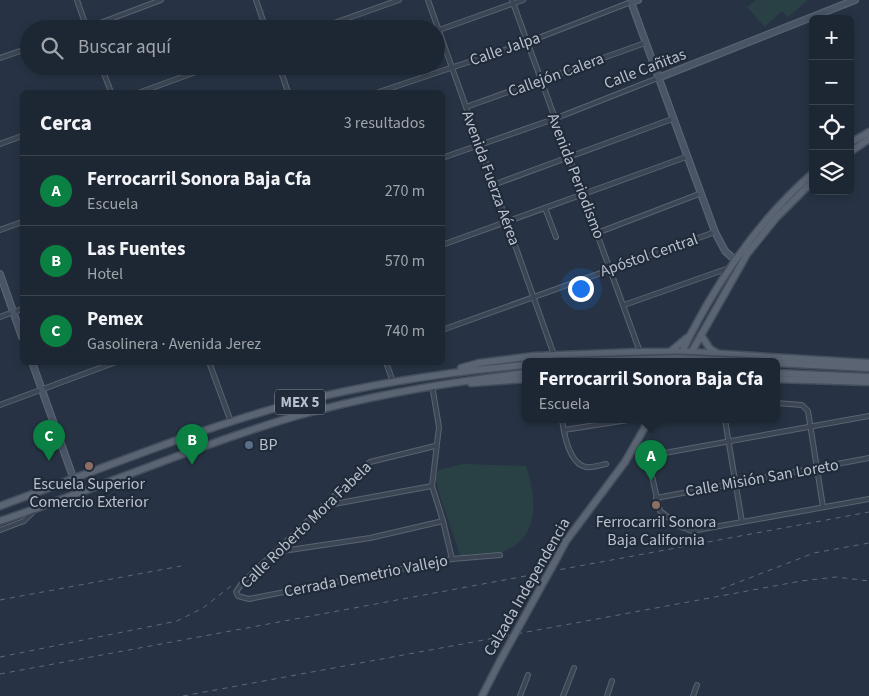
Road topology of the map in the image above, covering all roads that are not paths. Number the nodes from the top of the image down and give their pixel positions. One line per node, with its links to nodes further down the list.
1 (77, 0): 11 (street)
2 (161, 0): 12 (street)
3 (256, 0): 13 (street)
4 (399, 0): 14 (street)
5 (428, 0): 15 (street, Avenida Fuerza Aérea)
6 (523, 0): 10 (street)
7 (638, 0): 9 (street)
8 (855, 0): 28 (street, Calle Cañitas)
9 (630, 1): 17 (street, Calle Jalpa); 18 (street)
10 (513, 2): 16 (street); 17 (street, Avenida Periodismo)
11 (83, 20)
12 (107, 20)
13 (263, 20)
14 (342, 20)
15 (435, 20)
16 (445, 28)
17 (528, 42): 22 (street, Calle Jalpa); 29 (street, Avenida Periodismo)
18 (645, 43): 28 (street); 29 (street, Callejón Calera)
19 (445, 47): 22 (street, Avenida Fuerza Aérea)
20 (20, 51): 21 (street)
21 (0, 58)
22 (452, 67): 23 (street, Calle Jalpa); 34 (street, Avenida Fuerza Aérea)
23 (445, 69)
24 (104, 75): 30 (street)
25 (188, 75): 31 (street)
26 (282, 75): 32 (street)
27 (429, 75): 33 (street, Calle Jalpa)
28 (658, 78): 35 (street, Calle Cañitas); 36 (street)
29 (541, 82): 34 (street, Callejón Calera); 35 (street, Avenida Periodismo)
30 (110, 90)
31 (147, 90)
32 (287, 90)
33 (385, 90)
34 (466, 107): 42 (street, Avenida Fuerza Aérea)
35 (554, 119): 42 (street, Calle Cañitas); 45 (street, Avenida Periodismo)
36 (672, 119): 45 (street); 46 (street)
37 (869, 132): 40 (main road)
38 (20, 137): 41 (street)
39 (869, 139): 43 (main road)
40 (854, 141)
41 (0, 144)
42 (479, 146): 44 (street, Calle Cañitas); 48 (street, Avenida Fuerza Aérea)
43 (853, 150)
44 (445, 157)
45 (570, 157): 48 (street); 51 (street, Avenida Periodismo)
46 (686, 157): 50 (street); 51 (street)
47 (809, 176): 60 (main road)
48 (493, 185): 53 (street, Avenida Fuerza Aérea)
49 (809, 185): 72 (main road)
50 (699, 194): 56 (street); 57 (street)
51 (583, 195): 52 (street); 57 (street, Avenida Periodismo)
52 (545, 208): 53 (street); 58 (street)
53 (506, 222): 59 (street); 64 (street, Avenida Fuerza Aérea)
54 (20, 223): 55 (street)
55 (0, 230)
56 (715, 232): 60 (street); 61 (street, Apóstol Central)
57 (597, 233): 61 (street, Avenida Periodismo)
58 (556, 237)
59 (445, 244)
60 (735, 260): 62 (main road)
61 (610, 268): 64 (street, Apóstol Central); 65 (street, Avenida Periodismo)
62 (729, 268): 65 (street); 71 (main road)
63 (0, 274): 67 (street)
64 (535, 298): 69 (street, Apóstol Central); 78 (street, Avenida Fuerza Aérea)
65 (624, 305): 73 (street, Avenida Periodismo)
66 (20, 310): 67 (street)
67 (13, 312): 68 (street); 70 (street)
68 (0, 317)
69 (445, 329)
70 (20, 331)
71 (691, 335): 74 (main road); 75 (main road)
72 (701, 335): 76 (main road); 77 (main road)
73 (640, 352): 74 (main road); 79 (main road)
74 (671, 352): 75 (main road)
75 (682, 352): 76 (main road); 80 (main road)
76 (692, 352): 77 (main road); 81 (main road)
77 (718, 354): 84 (main road)
78 (553, 358)
79 (565, 358)
80 (679, 358)
81 (688, 358)
82 (522, 361): 91 (main road)
83 (780, 363): 90 (main road)
84 (869, 363)
85 (33, 365): 101 (street)
86 (108, 365): 101 (street)
87 (210, 365): 105 (street)
88 (387, 365): 98 (street)
89 (522, 365): 91 (main road, MEX 5)
90 (869, 368)
91 (443, 373): 98 (main road, MEX 5)
92 (780, 373): 94 (main road)
93 (522, 374): 97 (main road, MEX 5)
94 (869, 377)
95 (522, 379): 97 (main road)
96 (780, 379): 99 (main road)
97 (454, 381): 100 (main road, MEX 5)
98 (393, 382): 105 (main road, MEX 5)
99 (869, 382)
100 (432, 385): 113 (street); 120 (main road, MEX 5)
101 (42, 389): 103 (street); 117 (street)
102 (780, 403): 110 (street)
103 (0, 405)
104 (869, 416): 110 (street)
105 (231, 422): 117 (main road, MEX 5)
106 (563, 423): 111 (street)
107 (609, 423): 111 (street)
108 (648, 423): 139 (main road, Calzada Independencia, bridge)
109 (726, 423): 112 (street)
110 (810, 427): 112 (street); 116 (street)
111 (564, 430): 115 (street)
112 (729, 442): 118 (street); 121 (street)
113 (435, 446): 119 (street); 124 (street, Calle Roberto Mora Fabela)
114 (869, 458): 116 (street, Calle Misión San Loreto)
115 (606, 464)
116 (817, 468): 118 (street, Calle Misión San Loreto); 125 (street)
117 (73, 480): 120 (street); 123 (main road, MEX 5)
118 (736, 483): 121 (street, Calle Misión San Loreto); 129 (street)
119 (432, 486): 124 (street); 128 (street)
120 (79, 494): 126 (main road, MEX 5)
121 (656, 498): 129 (street)
122 (869, 499): 125 (street)
123 (0, 506)
124 (324, 506): 131 (street, Calle Roberto Mora Fabela)
125 (824, 507): 129 (street)
126 (36, 509): 127 (main road, MEX 5); 130 (street)
127 (0, 521)
128 (443, 521): 131 (street); 133 (street)
129 (742, 522)
130 (0, 530)
131 (276, 552): 134 (street, Calle Roberto Mora Fabela)
132 (500, 555): 133 (street, Cerrada Demetrio Vallejo)
133 (452, 560): 134 (street, Cerrada Demetrio Vallejo)
134 (236, 592)
135 (574, 668): 141 (street)
136 (528, 675): 140 (street)
137 (612, 681): 142 (street)
138 (697, 685): 143 (street)
139 (482, 696)
140 (520, 696)
141 (563, 696)
142 (606, 696)
143 (692, 696)

